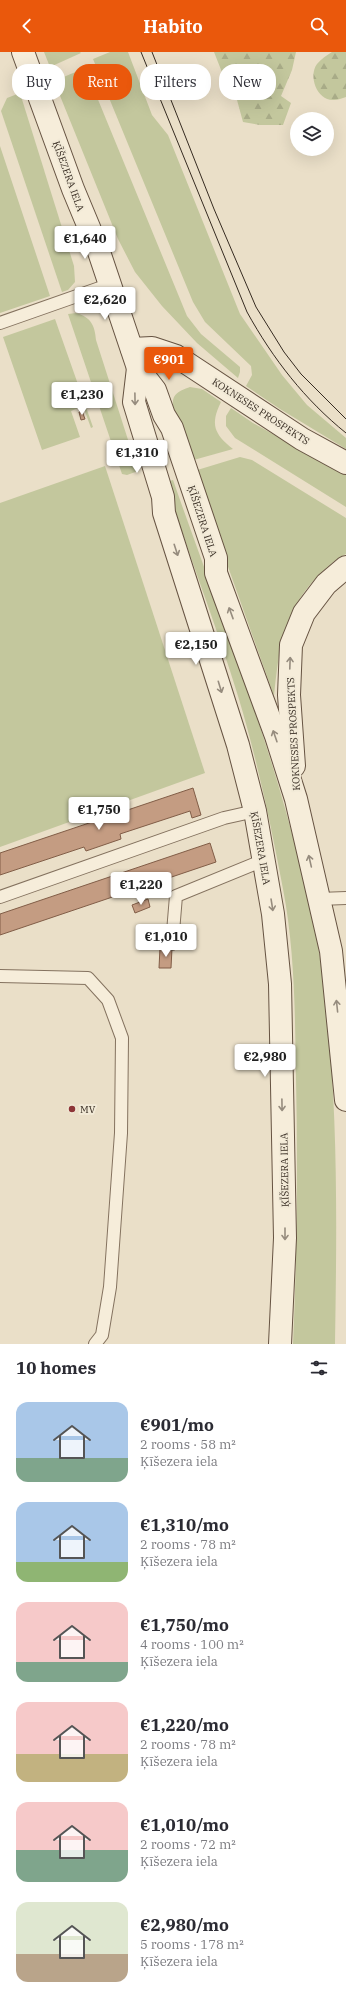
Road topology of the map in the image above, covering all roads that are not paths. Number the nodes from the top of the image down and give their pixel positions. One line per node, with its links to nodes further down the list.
1 (23, 52): 2 (street, ĶĪŠEZERA IELA)
2 (111, 284): 3 (lane); 4 (street, ĶĪŠEZERA IELA)
3 (0, 323)
4 (135, 359): 5 (street, KOKNESES PROSPEKTS); 7 (street, ĶĪŠEZERA IELA, one-way to 4); 8 (street, ĶĪŠEZERA IELA, one-way to 8)
5 (346, 463)
6 (346, 567): 7 (street, KOKNESES PROSPEKTS, one-way to 6)
7 (296, 800): 12 (street, ĶĪŠEZERA IELA, one-way to 7)
8 (255, 812): 9 (street, ĶĪŠEZERA IELA); 10 (lane)
9 (264, 860): 13 (lane); 17 (street, ĶĪŠEZERA IELA, one-way to 17)
10 (0, 897)
11 (346, 898): 12 (lane)
12 (319, 899): 15 (street, ĶĪŠEZERA IELA, one-way to 12)
13 (172, 944)
14 (0, 976): 16 (lane)
15 (346, 1100)
16 (95, 1344)
17 (280, 1344)

